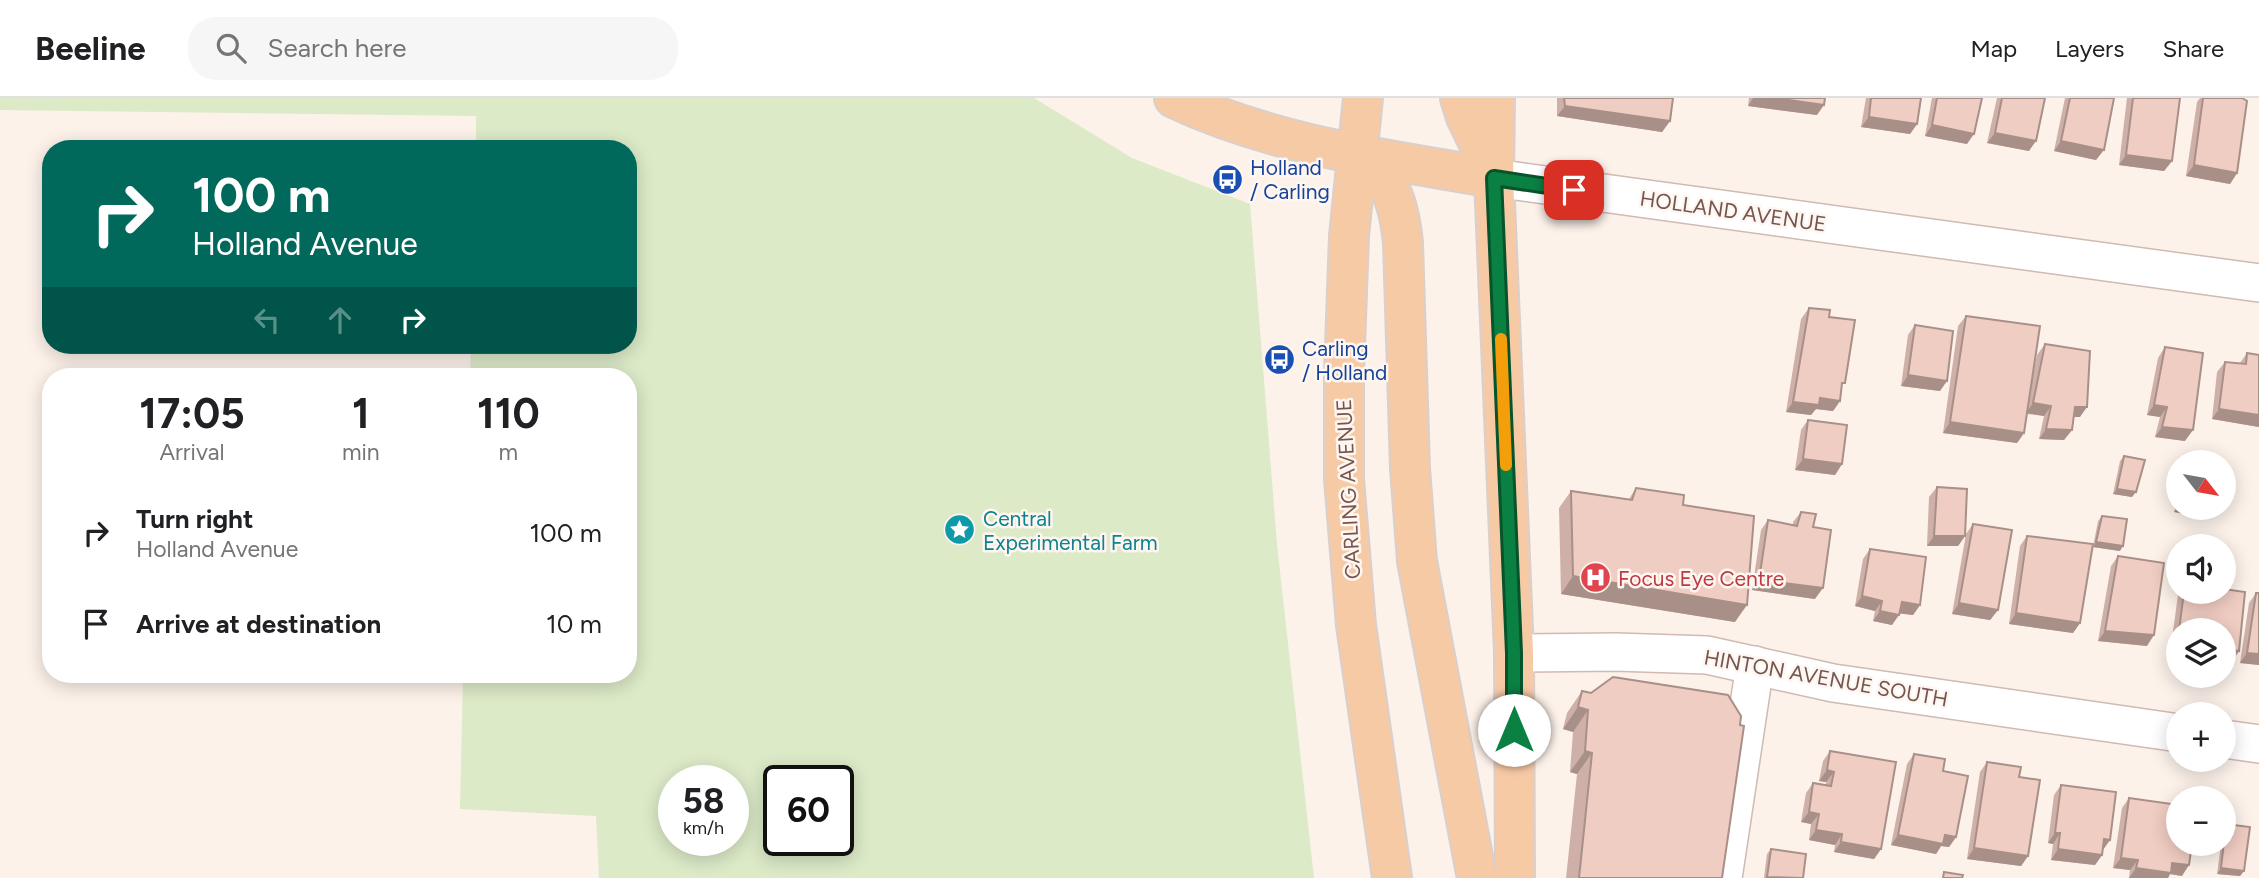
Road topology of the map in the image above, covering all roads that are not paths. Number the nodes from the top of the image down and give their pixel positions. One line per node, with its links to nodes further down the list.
1 (1174, 98): 5 (main road, HOLLAND AVENUE)
2 (1363, 98): 5 (main road, CARLING AVENUE)
3 (1460, 98): 6 (main road)
4 (1495, 98): 6 (main road)
5 (1358, 154): 6 (main road, HOLLAND AVENUE); 13 (main road, CARLING AVENUE); 14 (main road)
6 (1494, 178): 7 (street, HOLLAND AVENUE); 8 (main road)
7 (2259, 283)
8 (1514, 653): 9 (street, HINTON AVENUE SOUTH); 15 (main road)
9 (1735, 661): 10 (street, HINTON AVENUE SOUTH); 16 (street)
10 (2166, 731)
11 (2236, 741): 12 (street)
12 (2259, 744)
13 (1392, 878)
14 (1477, 878)
15 (1515, 878)
16 (1723, 878)

